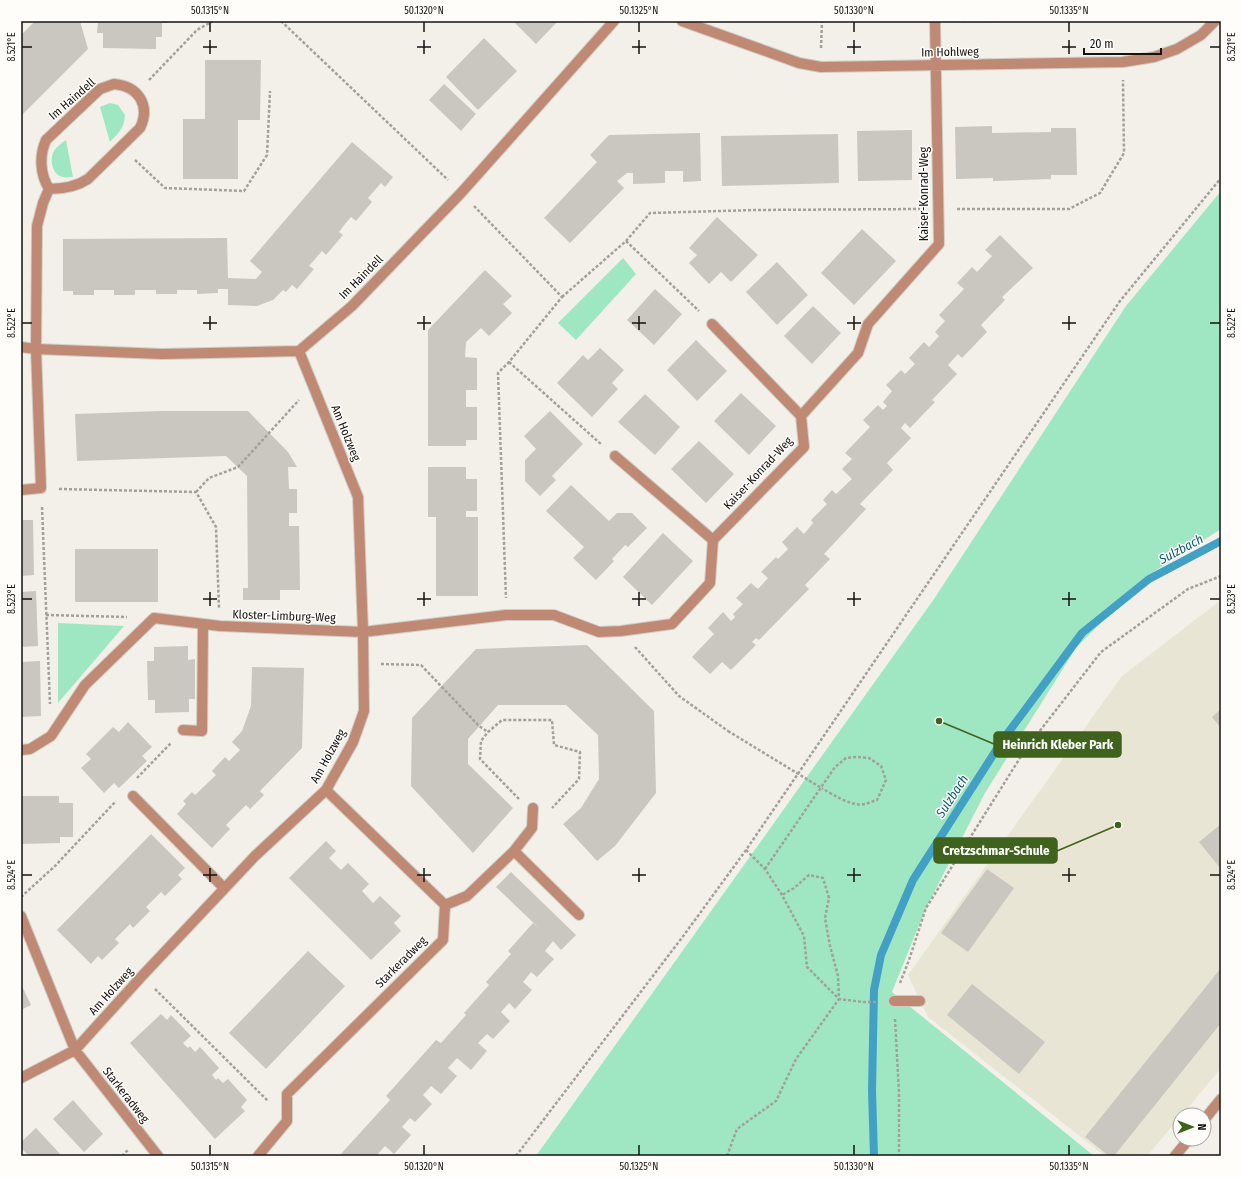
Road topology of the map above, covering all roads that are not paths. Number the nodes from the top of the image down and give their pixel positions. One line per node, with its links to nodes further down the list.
1 (614, 21): 10 (street, Im Haindell)
2 (682, 21): 5 (street, Im Hohlweg)
3 (935, 21): 5 (street, Kaiser-Konrad-Weg)
4 (1215, 21): 5 (street, Im Hohlweg)
5 (935, 65): 11 (street, Kaiser-Konrad-Weg)
6 (48, 189): 6 (street, Im Haindell); 9 (street)
7 (712, 324): 11 (street)
8 (21, 347): 9 (street)
9 (36, 349): 10 (street); 13 (street)
10 (299, 351): 16 (street, Am Holzweg)
11 (801, 416): 14 (street, Kaiser-Konrad-Weg)
12 (615, 456): 14 (street)
13 (21, 490)
14 (712, 540): 16 (street)
15 (203, 624): 16 (street, Kloster-Limburg-Weg); 17 (street); 18 (street, Kloster-Limburg-Weg)
16 (363, 632): 19 (street, Am Holzweg)
17 (182, 730)
18 (21, 750)
19 (326, 790): 23 (street, Am Holzweg); 24 (street)
20 (133, 796): 23 (street)
21 (533, 808): 22 (street)
22 (514, 851): 24 (street); 26 (street)
23 (224, 888): 29 (street, Am Holzweg)
24 (445, 905): 35 (street, Starkeradweg)
25 (21, 916): 29 (street)
26 (578, 916)
27 (894, 1000): 28 (street)
28 (920, 1001)
29 (75, 1050): 30 (street, Am Holzweg); 34 (street, Starkeradweg)
30 (21, 1078)
31 (1221, 1100): 32 (street)
32 (1212, 1111)
33 (1182, 1147): 36 (street)
34 (158, 1156)
35 (258, 1156)
36 (1175, 1156)

